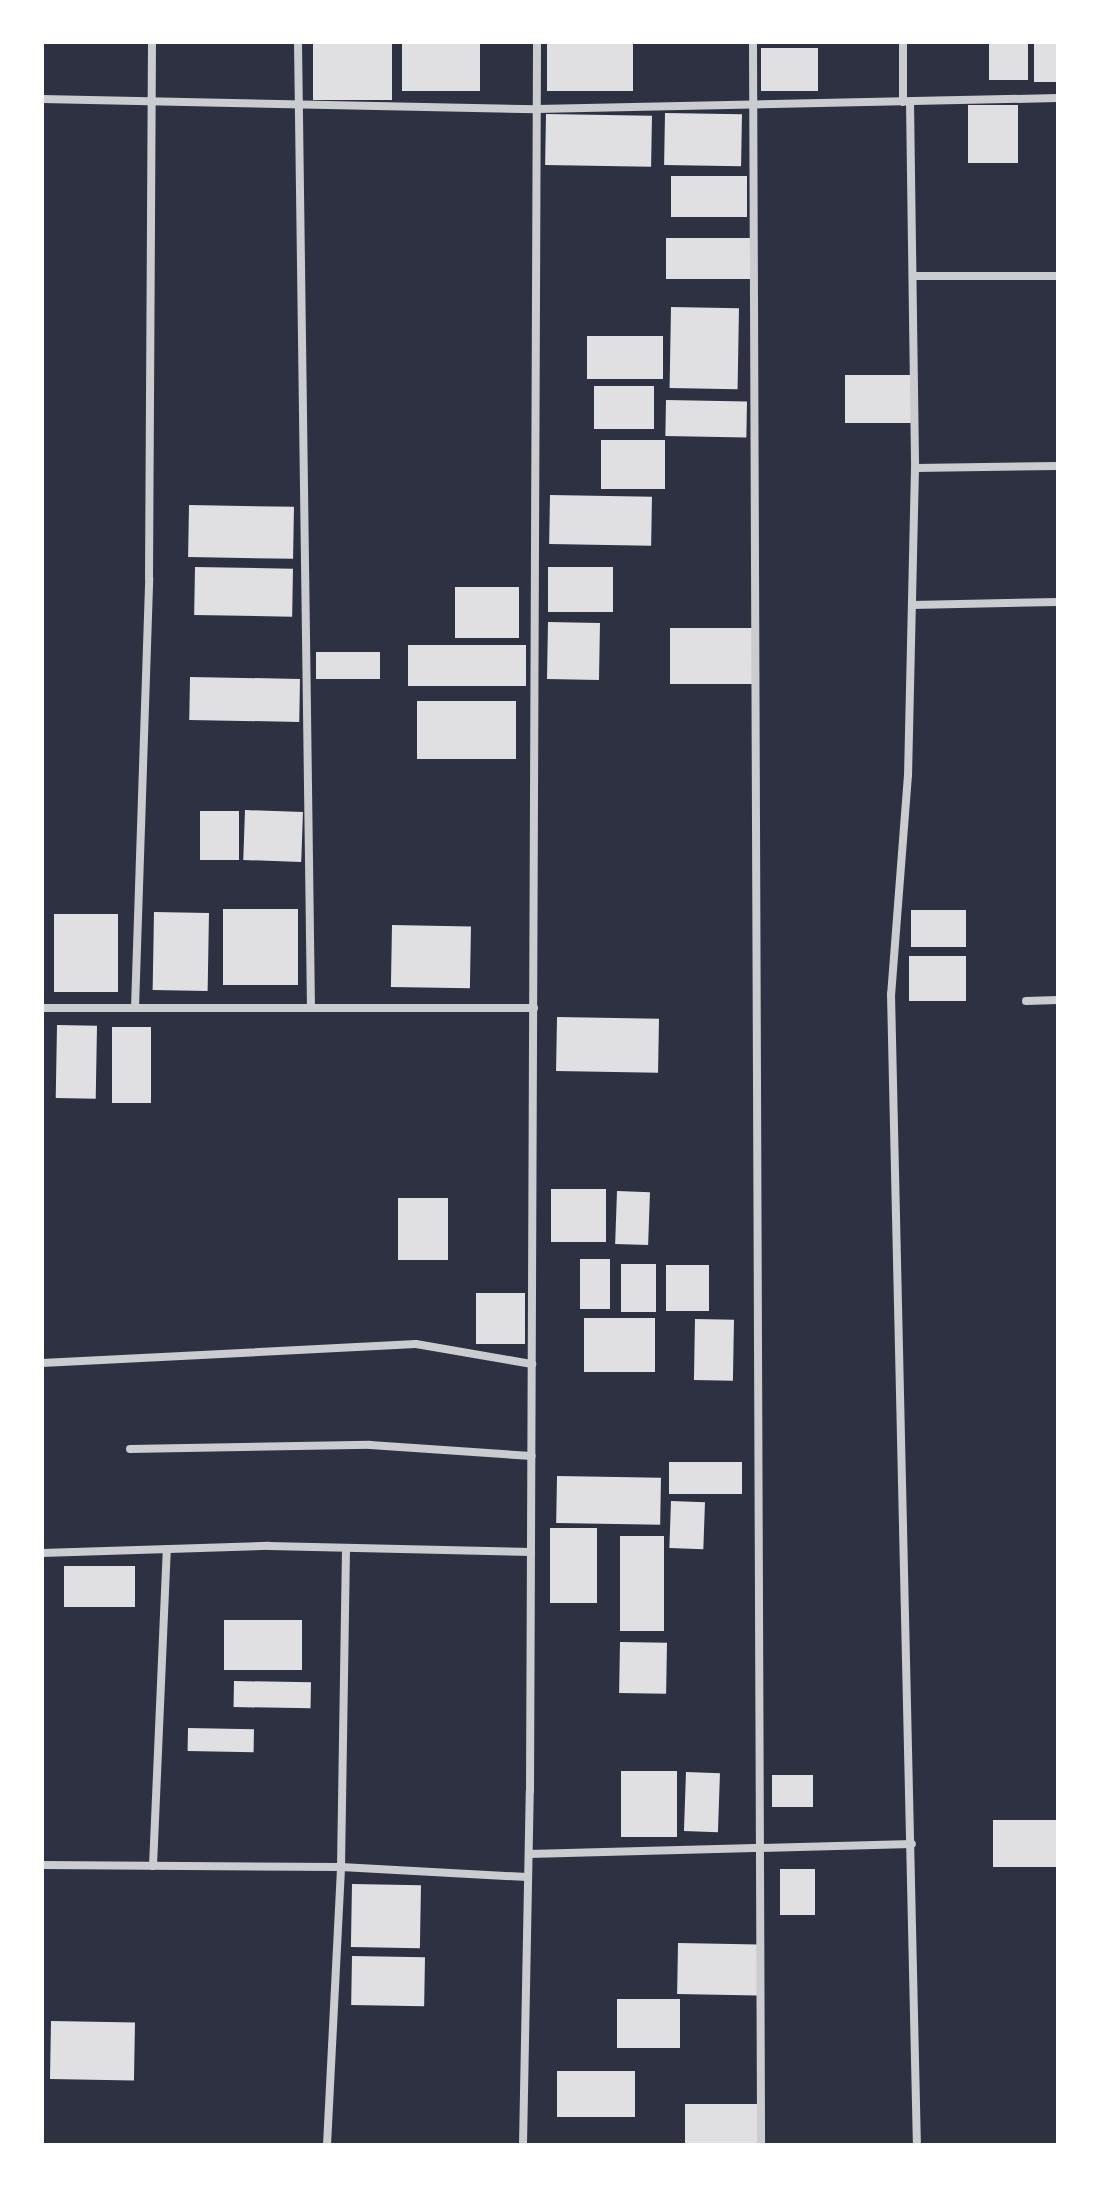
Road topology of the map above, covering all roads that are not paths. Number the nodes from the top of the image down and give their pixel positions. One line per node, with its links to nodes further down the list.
1 (152, 42): 10 (street)
2 (298, 42): 9 (street)
3 (537, 42): 12 (street)
4 (753, 42): 11 (street)
5 (903, 42): 8 (street)
6 (1058, 98): 8 (street)
7 (42, 99): 10 (street)
8 (906, 102): 11 (street); 13 (street)
9 (298, 103): 10 (street); 12 (street); 23 (street)
10 (153, 104): 22 (street)
11 (755, 105): 12 (street); 34 (street)
12 (537, 109): 24 (street)
13 (913, 276): 14 (street); 16 (street)
14 (1058, 276)
15 (1058, 466): 16 (street)
16 (915, 468): 18 (street)
17 (1058, 602): 18 (street)
18 (912, 605): 33 (street)
19 (1058, 1000): 20 (street)
20 (1026, 1001)
21 (42, 1008): 22 (street)
22 (135, 1008): 23 (street)
23 (311, 1008): 24 (street)
24 (534, 1008): 26 (street)
25 (42, 1363): 26 (street)
26 (532, 1364): 28 (street)
27 (130, 1449): 28 (street)
28 (532, 1456): 31 (street)
29 (346, 1548): 30 (street); 31 (street); 38 (street)
30 (167, 1549): 32 (street); 37 (street)
31 (531, 1552): 35 (street)
32 (42, 1553)
33 (912, 1844): 34 (street); 43 (street)
34 (760, 1848): 35 (street); 42 (street)
35 (529, 1854): 39 (street)
36 (42, 1865): 37 (street)
37 (153, 1866): 38 (street)
38 (341, 1867): 39 (street); 40 (street)
39 (528, 1877): 41 (street)
40 (327, 2145)
41 (523, 2145)
42 (761, 2145)
43 (917, 2145)

